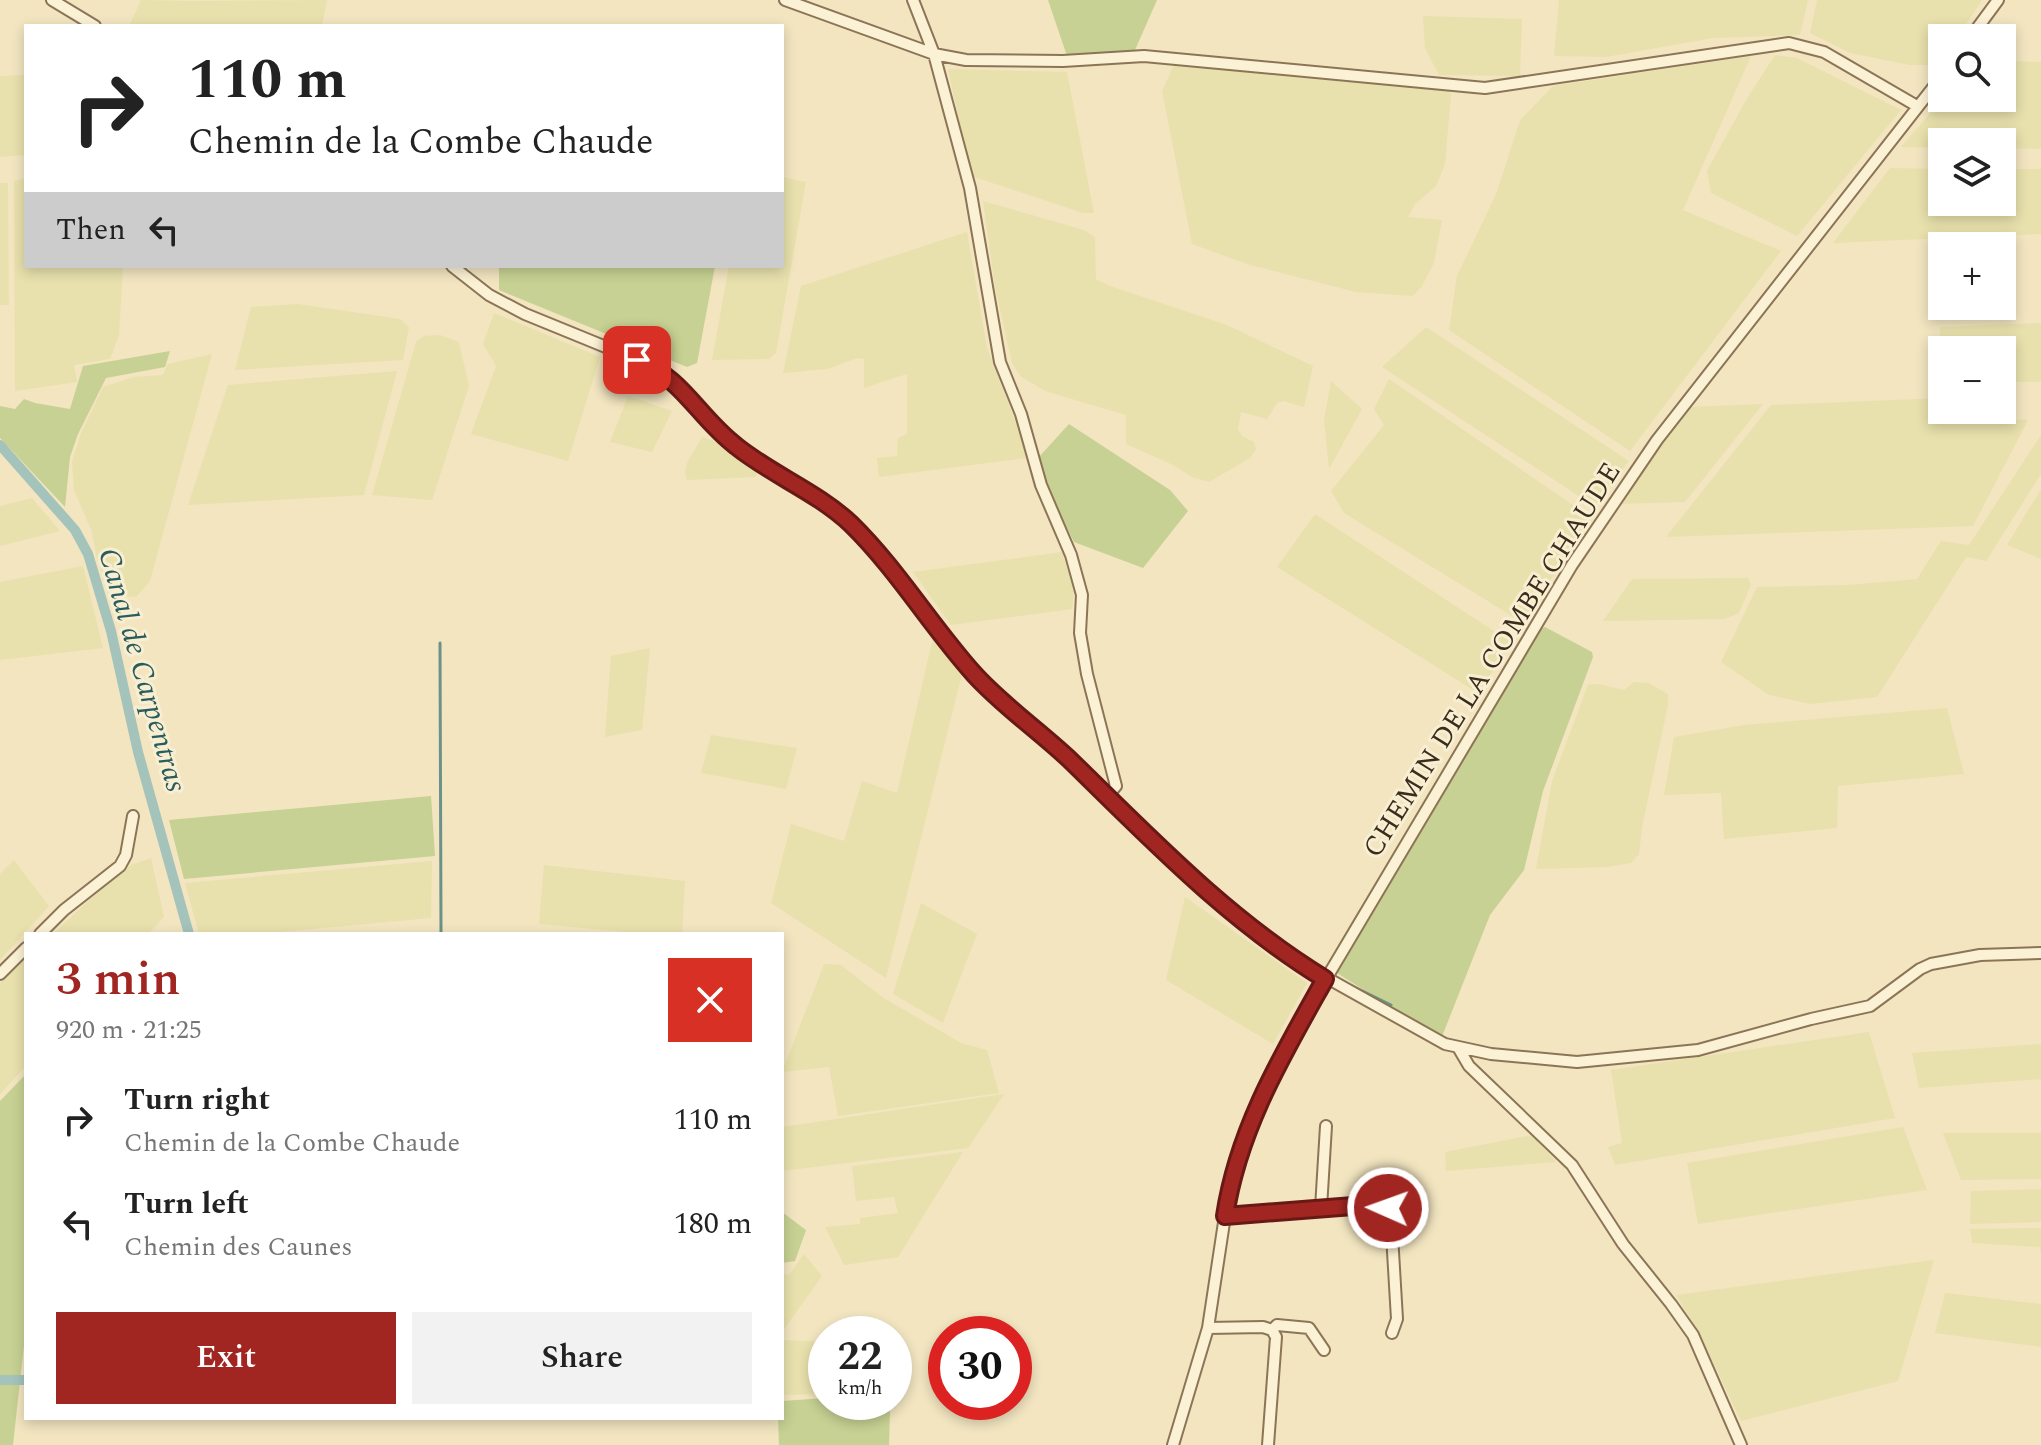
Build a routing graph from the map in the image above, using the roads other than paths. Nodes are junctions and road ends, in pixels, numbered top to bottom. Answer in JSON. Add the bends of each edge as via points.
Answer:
{"nodes":[{"id":1,"x":52,"y":0,"type":"edge"},
{"id":2,"x":785,"y":0,"type":"edge"},
{"id":3,"x":913,"y":0,"type":"edge"},
{"id":4,"x":1998,"y":0,"type":"edge"},
{"id":5,"x":92,"y":24,"type":"edge"},
{"id":6,"x":1980,"y":24,"type":"edge"},
{"id":7,"x":934,"y":54,"type":"junction"},
{"id":8,"x":1928,"y":93,"type":"edge"},
{"id":9,"x":1917,"y":106,"type":"junction"},
{"id":10,"x":455,"y":268,"type":"edge"},
{"id":11,"x":1107,"y":796,"type":"junction"},
{"id":12,"x":133,"y":816,"type":"dead end"},
{"id":13,"x":42,"y":932,"type":"edge"},
{"id":14,"x":24,"y":950,"type":"edge"},
{"id":15,"x":2041,"y":953,"type":"edge"},
{"id":16,"x":0,"y":974,"type":"edge"},
{"id":17,"x":1328,"y":976,"type":"junction"},
{"id":18,"x":1459,"y":1049,"type":"junction"},
{"id":19,"x":1326,"y":1126,"type":"dead end"},
{"id":20,"x":1321,"y":1208,"type":"junction"},
{"id":21,"x":1225,"y":1216,"type":"junction"},
{"id":22,"x":1208,"y":1328,"type":"junction"},
{"id":23,"x":1272,"y":1330,"type":"junction"},
{"id":24,"x":1392,"y":1333,"type":"dead end"},
{"id":25,"x":1324,"y":1350,"type":"dead end"},
{"id":26,"x":1173,"y":1445,"type":"edge"},
{"id":27,"x":1268,"y":1445,"type":"edge"},
{"id":28,"x":1741,"y":1445,"type":"edge"}],
"edges":[{"from":1,"to":5,"type":"street"},
{"from":2,"to":7,"type":"street"},
{"from":3,"to":7,"type":"street"},
{"from":4,"to":6,"type":"street"},
{"from":7,"to":9,"type":"street","via":[[966,60],[1063,61],[1144,56],[1485,88],[1789,43],[1824,52]]},
{"from":7,"to":11,"type":"street","via":[[970,188],[1000,362],[1082,595],[1080,633],[1087,674],[1116,786]]},
{"from":8,"to":9,"type":"street","name":"CHEMIN DE LA COMBE CHAUDE"},
{"from":9,"to":17,"type":"street","name":"CHEMIN DE LA COMBE CHAUDE","via":[[1612,503]]},
{"from":10,"to":11,"type":"street","via":[[489,295],[553,327],[660,370],[723,437],[848,521],[974,675]]},
{"from":11,"to":17,"type":"street","via":[[1247,926],[1286,955]]},
{"from":12,"to":13,"type":"street","via":[[120,866]]},
{"from":14,"to":16,"type":"street"},
{"from":15,"to":18,"type":"street","via":[[1980,955],[1931,964],[1870,1006],[1698,1050],[1577,1062]]},
{"from":17,"to":18,"type":"street","via":[[1427,1036]]},
{"from":17,"to":21,"type":"street","name":"CHEMIN DE LA COMBE CHAUDE","via":[[1252,1119]]},
{"from":18,"to":28,"type":"street","via":[[1469,1066],[1572,1165],[1623,1244],[1671,1304],[1693,1335]]},
{"from":19,"to":20,"type":"street"},
{"from":20,"to":21,"type":"street"},
{"from":20,"to":24,"type":"street","via":[[1388,1208],[1397,1319]]},
{"from":21,"to":22,"type":"street","name":"CHEMIN DE LA COMBE CHAUDE"},
{"from":22,"to":23,"type":"street"},
{"from":22,"to":26,"type":"street","name":"CHEMIN DE LA COMBE CHAUDE"},
{"from":23,"to":25,"type":"street","via":[[1277,1325],[1309,1328]]},
{"from":23,"to":27,"type":"street","via":[[1276,1337]]}]}
